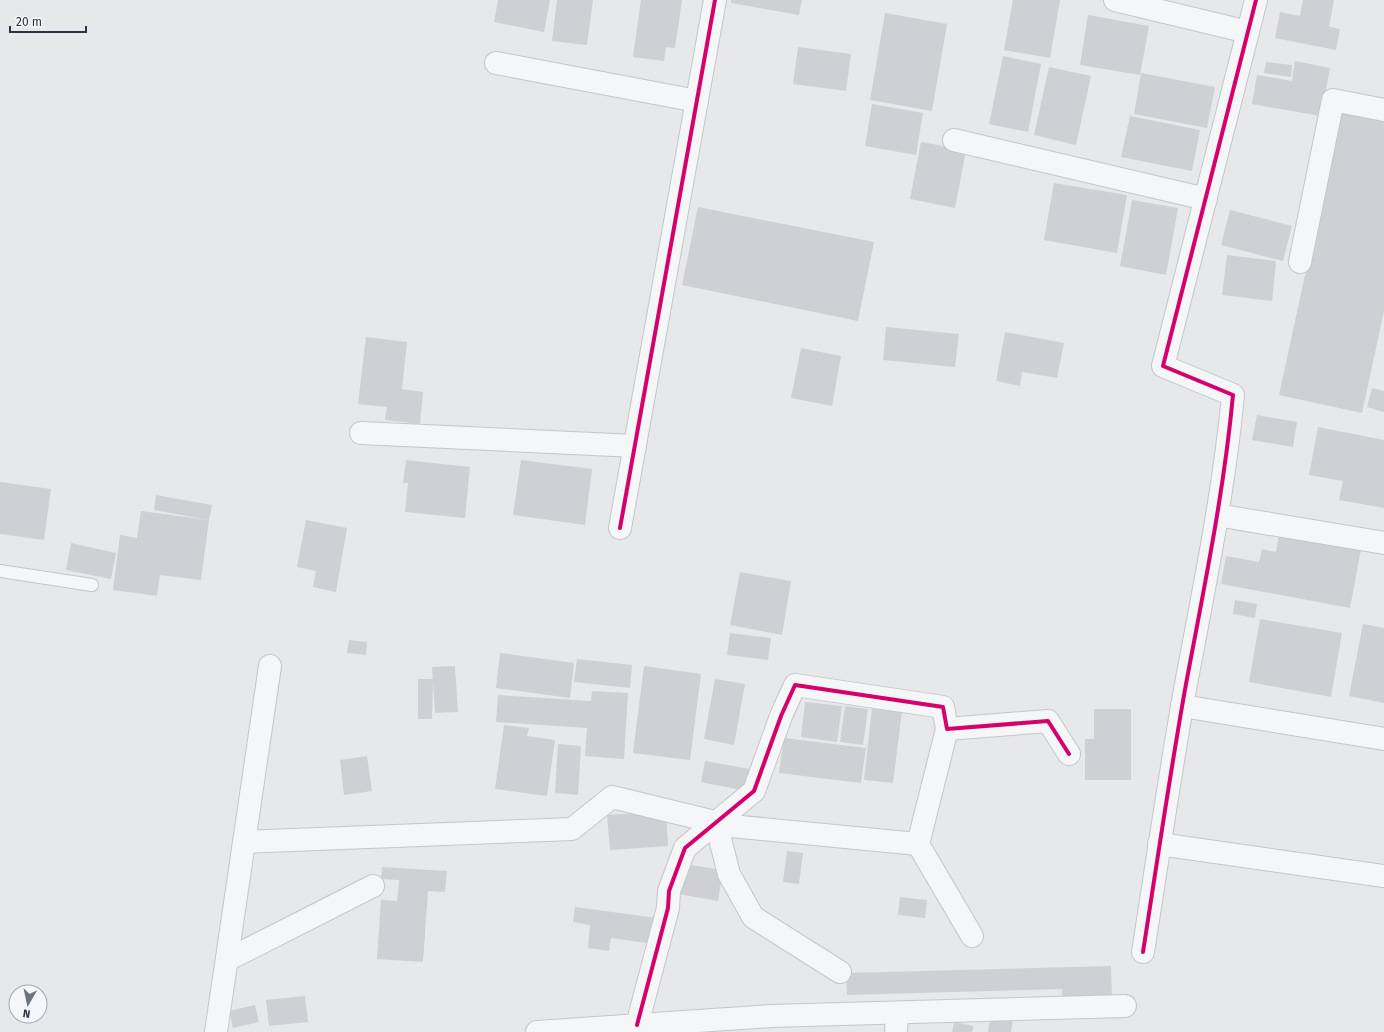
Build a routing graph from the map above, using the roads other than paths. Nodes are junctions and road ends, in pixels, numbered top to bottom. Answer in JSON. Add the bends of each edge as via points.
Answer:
{"nodes":[{"id":1,"x":715,"y":0,"type":"edge"},
{"id":2,"x":1115,"y":0,"type":"edge"},
{"id":3,"x":1256,"y":0,"type":"edge"},
{"id":4,"x":1248,"y":32,"type":"junction"},
{"id":5,"x":496,"y":63,"type":"dead end"},
{"id":6,"x":697,"y":101,"type":"junction"},
{"id":7,"x":1384,"y":110,"type":"edge"},
{"id":8,"x":954,"y":140,"type":"dead end"},
{"id":9,"x":1206,"y":199,"type":"junction"},
{"id":10,"x":1300,"y":262,"type":"dead end"},
{"id":11,"x":361,"y":433,"type":"dead end"},
{"id":12,"x":634,"y":446,"type":"junction"},
{"id":13,"x":1217,"y":516,"type":"junction"},
{"id":14,"x":620,"y":528,"type":"dead end"},
{"id":15,"x":1384,"y":543,"type":"edge"},
{"id":16,"x":0,"y":571,"type":"edge"},
{"id":17,"x":92,"y":585,"type":"dead end"},
{"id":18,"x":270,"y":666,"type":"dead end"},
{"id":19,"x":1182,"y":706,"type":"junction"},
{"id":20,"x":947,"y":729,"type":"junction"},
{"id":21,"x":1384,"y":739,"type":"edge"},
{"id":22,"x":1069,"y":754,"type":"dead end"},
{"id":23,"x":716,"y":823,"type":"junction"},
{"id":24,"x":244,"y":842,"type":"junction"},
{"id":25,"x":918,"y":844,"type":"junction"},
{"id":26,"x":1159,"y":844,"type":"junction"},
{"id":27,"x":1384,"y":876,"type":"edge"},
{"id":28,"x":373,"y":886,"type":"dead end"},
{"id":29,"x":972,"y":936,"type":"dead end"},
{"id":30,"x":1143,"y":952,"type":"dead end"},
{"id":31,"x":227,"y":960,"type":"junction"},
{"id":32,"x":840,"y":972,"type":"dead end"},
{"id":33,"x":1126,"y":1006,"type":"dead end"},
{"id":34,"x":896,"y":1022,"type":"edge"},
{"id":35,"x":770,"y":1024,"type":"edge"},
{"id":36,"x":637,"y":1025,"type":"junction"},
{"id":37,"x":216,"y":1032,"type":"edge"},
{"id":38,"x":537,"y":1032,"type":"edge"}],
"edges":[{"from":1,"to":6,"type":"street"},
{"from":2,"to":4,"type":"street"},
{"from":3,"to":4,"type":"street"},
{"from":4,"to":9,"type":"street"},
{"from":5,"to":6,"type":"street"},
{"from":6,"to":12,"type":"street"},
{"from":7,"to":10,"type":"street","via":[[1333,100]]},
{"from":8,"to":9,"type":"street"},
{"from":9,"to":13,"type":"street","via":[[1163,366],[1233,395]]},
{"from":11,"to":12,"type":"street"},
{"from":12,"to":14,"type":"street"},
{"from":13,"to":15,"type":"street"},
{"from":13,"to":19,"type":"street"},
{"from":16,"to":17,"type":"lane"},
{"from":18,"to":24,"type":"street"},
{"from":19,"to":21,"type":"street"},
{"from":19,"to":26,"type":"street"},
{"from":20,"to":22,"type":"street","via":[[1048,721]]},
{"from":20,"to":23,"type":"street","via":[[943,707],[795,685],[754,791]]},
{"from":20,"to":25,"type":"street"},
{"from":23,"to":24,"type":"street","via":[[612,797],[572,829]]},
{"from":23,"to":25,"type":"street"},
{"from":23,"to":32,"type":"street","via":[[729,874],[753,916]]},
{"from":23,"to":36,"type":"street","via":[[685,848],[669,891],[668,908]]},
{"from":24,"to":31,"type":"street"},
{"from":25,"to":29,"type":"street"},
{"from":26,"to":27,"type":"street"},
{"from":26,"to":30,"type":"street"},
{"from":28,"to":31,"type":"street"},
{"from":31,"to":37,"type":"street"},
{"from":33,"to":34,"type":"street"},
{"from":34,"to":35,"type":"street"},
{"from":35,"to":36,"type":"street"},
{"from":36,"to":38,"type":"street"}]}
